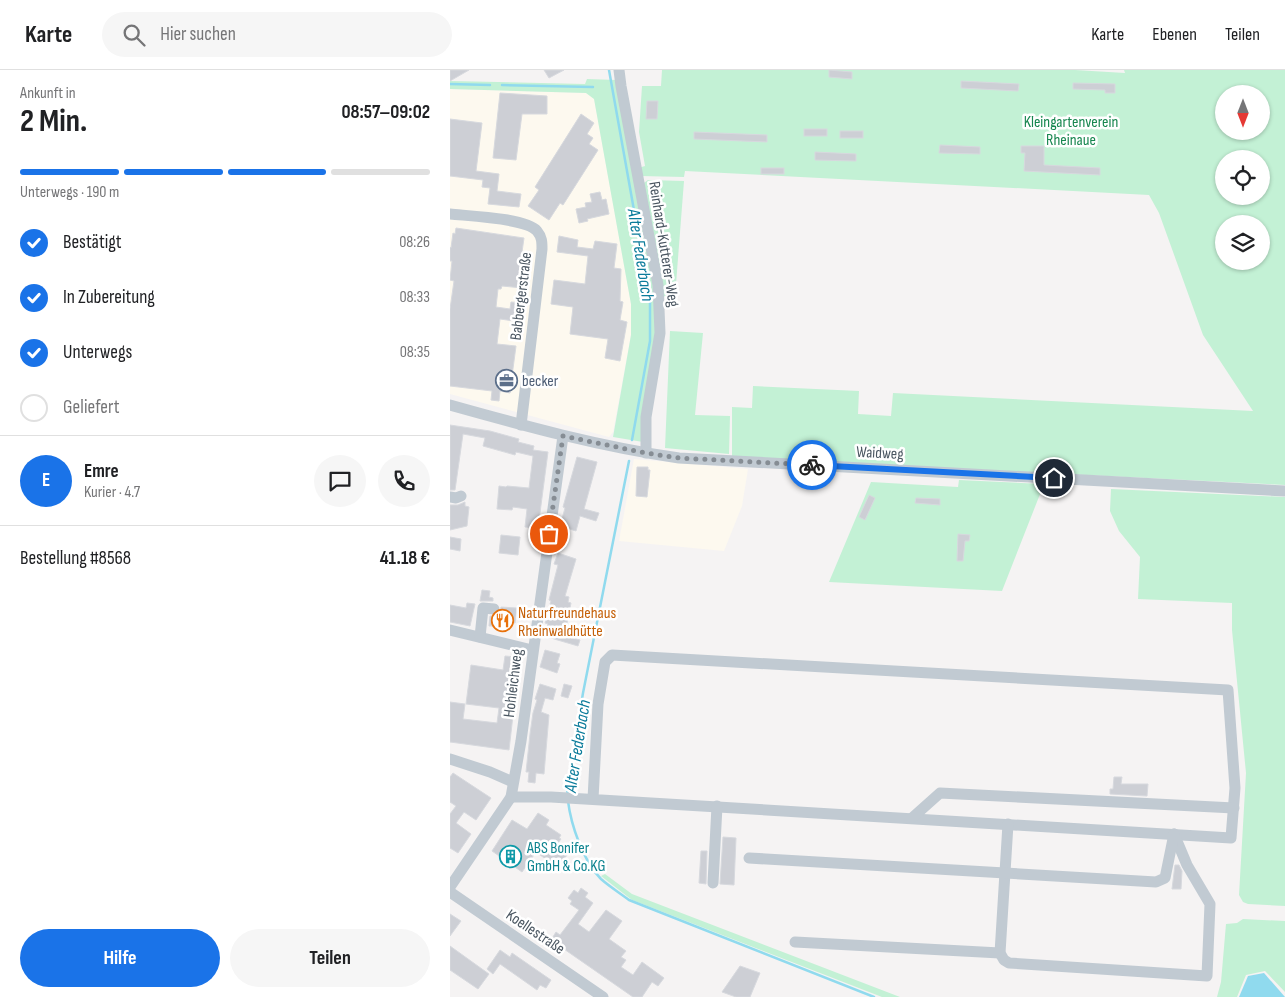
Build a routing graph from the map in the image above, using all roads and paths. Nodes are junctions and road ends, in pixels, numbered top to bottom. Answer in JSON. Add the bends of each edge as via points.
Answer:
{"nodes":[{"id":1,"x":620,"y":70,"type":"edge"},
{"id":2,"x":450,"y":214,"type":"edge"},
{"id":3,"x":450,"y":405,"type":"edge"},
{"id":4,"x":521,"y":425,"type":"junction"},
{"id":5,"x":563,"y":436,"type":"junction"},
{"id":6,"x":646,"y":453,"type":"junction"},
{"id":7,"x":1285,"y":491,"type":"edge"},
{"id":8,"x":494,"y":609,"type":"dead end"},
{"id":9,"x":450,"y":630,"type":"edge"},
{"id":10,"x":480,"y":637,"type":"junction"},
{"id":11,"x":532,"y":650,"type":"junction"},
{"id":12,"x":450,"y":760,"type":"edge"},
{"id":13,"x":513,"y":782,"type":"junction"},
{"id":14,"x":511,"y":796,"type":"junction"},
{"id":15,"x":587,"y":799,"type":"junction"},
{"id":16,"x":717,"y":806,"type":"junction"},
{"id":17,"x":1234,"y":808,"type":"junction"},
{"id":18,"x":912,"y":818,"type":"junction"},
{"id":19,"x":1008,"y":824,"type":"junction"},
{"id":20,"x":1174,"y":834,"type":"junction"},
{"id":21,"x":749,"y":858,"type":"dead end"},
{"id":22,"x":1004,"y":873,"type":"junction"},
{"id":23,"x":713,"y":883,"type":"dead end"},
{"id":24,"x":450,"y":887,"type":"edge"},
{"id":25,"x":450,"y":892,"type":"edge"},
{"id":26,"x":795,"y":942,"type":"dead end"},
{"id":27,"x":1000,"y":953,"type":"junction"},
{"id":28,"x":603,"y":997,"type":"edge"}],
"edges":[{"from":1,"to":6,"type":"street","name":"Reinhard-Kutterer-Weg","via":[[658,284],[660,333],[646,416]]},
{"from":2,"to":4,"type":"street","name":"Babbergerstraße","via":[[519,222],[536,230],[541,238]]},
{"from":3,"to":4,"type":"street","name":"Waidweg"},
{"from":4,"to":5,"type":"street","name":"Waidweg"},
{"from":5,"to":6,"type":"street","name":"Waidweg"},
{"from":5,"to":11,"type":"street","name":"Hohleichweg"},
{"from":6,"to":7,"type":"street","name":"Waidweg","via":[[679,458]]},
{"from":8,"to":10,"type":"street","via":[[483,608]]},
{"from":9,"to":10,"type":"street"},
{"from":10,"to":11,"type":"street"},
{"from":11,"to":13,"type":"street","name":"Hohleichweg"},
{"from":12,"to":13,"type":"street"},
{"from":13,"to":14,"type":"street","name":"Hohleichweg"},
{"from":14,"to":15,"type":"street"},
{"from":14,"to":24,"type":"street","name":"Hohleichweg"},
{"from":15,"to":16,"type":"street"},
{"from":15,"to":17,"type":"street","via":[[605,662],[612,655],[1228,690]]},
{"from":16,"to":18,"type":"street"},
{"from":16,"to":23,"type":"street"},
{"from":17,"to":18,"type":"street","via":[[940,793]]},
{"from":17,"to":20,"type":"street","via":[[1232,838]]},
{"from":18,"to":19,"type":"street"},
{"from":19,"to":20,"type":"street"},
{"from":19,"to":22,"type":"street"},
{"from":20,"to":22,"type":"street","via":[[1165,878],[1156,882]]},
{"from":20,"to":27,"type":"street","via":[[1210,904],[1207,976],[1009,963]]},
{"from":21,"to":22,"type":"street"},
{"from":22,"to":27,"type":"street"},
{"from":25,"to":28,"type":"street","name":"Koellestraße"},
{"from":26,"to":27,"type":"street"}]}
